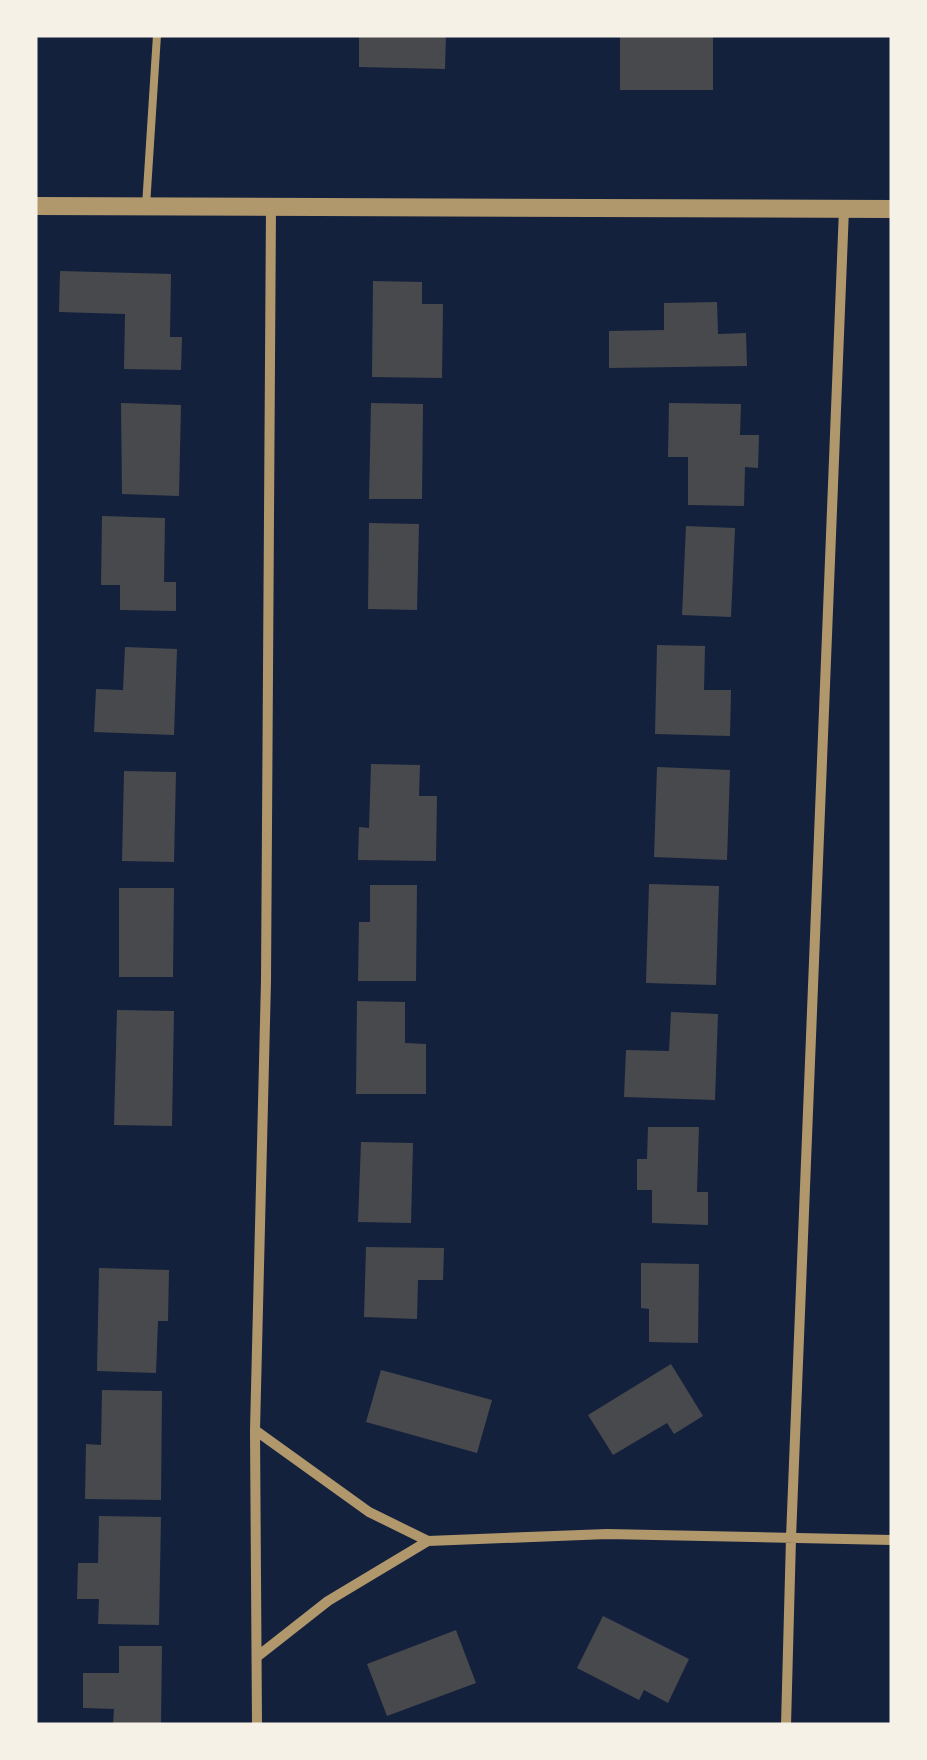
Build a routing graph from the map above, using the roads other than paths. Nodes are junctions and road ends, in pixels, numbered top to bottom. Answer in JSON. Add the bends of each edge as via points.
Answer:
{"nodes":[{"id":1,"x":156,"y":35,"type":"edge"},
{"id":2,"x":35,"y":206,"type":"edge"},
{"id":3,"x":146,"y":206,"type":"junction"},
{"id":4,"x":272,"y":206,"type":"junction"},
{"id":5,"x":844,"y":209,"type":"junction"},
{"id":6,"x":892,"y":209,"type":"edge"},
{"id":7,"x":255,"y":1430,"type":"junction"},
{"id":8,"x":791,"y":1538,"type":"junction"},
{"id":9,"x":892,"y":1540,"type":"edge"},
{"id":10,"x":428,"y":1542,"type":"junction"},
{"id":11,"x":258,"y":1656,"type":"junction"},
{"id":12,"x":257,"y":1725,"type":"edge"},
{"id":13,"x":786,"y":1725,"type":"edge"}],
"edges":[{"from":1,"to":3,"type":"lane"},
{"from":2,"to":3,"type":"street"},
{"from":3,"to":4,"type":"street"},
{"from":4,"to":5,"type":"street"},
{"from":4,"to":7,"type":"street"},
{"from":5,"to":6,"type":"street"},
{"from":5,"to":8,"type":"street"},
{"from":7,"to":10,"type":"street","via":[[369,1512]]},
{"from":7,"to":11,"type":"street"},
{"from":8,"to":9,"type":"street"},
{"from":8,"to":10,"type":"street","via":[[606,1534]]},
{"from":8,"to":13,"type":"street"},
{"from":10,"to":11,"type":"street","via":[[328,1601]]},
{"from":11,"to":12,"type":"street"}]}
